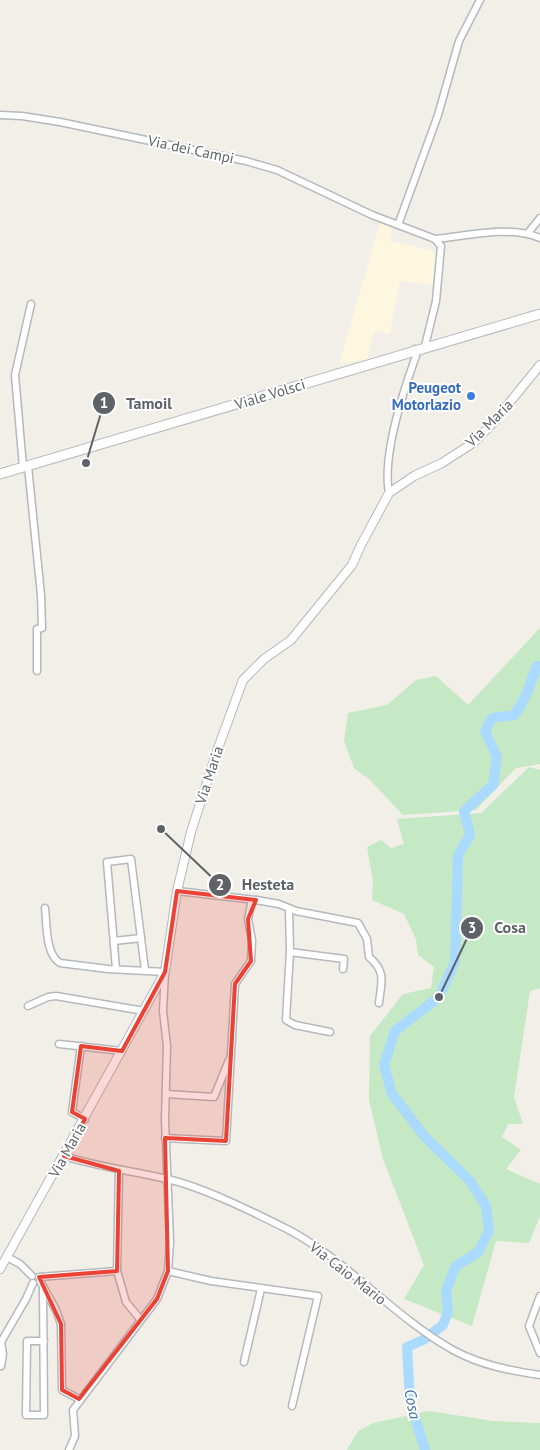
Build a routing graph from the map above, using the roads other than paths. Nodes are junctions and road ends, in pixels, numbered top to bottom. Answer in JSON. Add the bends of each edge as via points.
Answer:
{"nodes":[{"id":1,"x":480,"y":0,"type":"edge"},
{"id":2,"x":0,"y":115,"type":"edge"},
{"id":3,"x":540,"y":218,"type":"edge"},
{"id":4,"x":398,"y":225,"type":"junction"},
{"id":5,"x":528,"y":233,"type":"junction"},
{"id":6,"x":540,"y":238,"type":"edge"},
{"id":7,"x":435,"y":239,"type":"junction"},
{"id":8,"x":31,"y":304,"type":"dead end"},
{"id":9,"x":540,"y":314,"type":"edge"},
{"id":10,"x":528,"y":318,"type":"junction"},
{"id":11,"x":540,"y":318,"type":"edge"},
{"id":12,"x":425,"y":346,"type":"junction"},
{"id":13,"x":415,"y":349,"type":"junction"},
{"id":14,"x":540,"y":366,"type":"edge"},
{"id":15,"x":25,"y":467,"type":"junction"},
{"id":16,"x":0,"y":474,"type":"edge"},
{"id":17,"x":389,"y":493,"type":"junction"},
{"id":18,"x":37,"y":671,"type":"dead end"},
{"id":19,"x":177,"y":890,"type":"junction"},
{"id":20,"x":256,"y":900,"type":"junction"},
{"id":21,"x":45,"y":908,"type":"dead end"},
{"id":22,"x":289,"y":910,"type":"junction"},
{"id":23,"x":141,"y":938,"type":"junction"},
{"id":24,"x":114,"y":941,"type":"junction"},
{"id":25,"x":290,"y":952,"type":"junction"},
{"id":26,"x":343,"y":969,"type":"dead end"},
{"id":27,"x":116,"y":970,"type":"junction"},
{"id":28,"x":145,"y":970,"type":"junction"},
{"id":29,"x":165,"y":972,"type":"junction"},
{"id":30,"x":378,"y":1004,"type":"dead end"},
{"id":31,"x":28,"y":1006,"type":"dead end"},
{"id":32,"x":144,"y":1011,"type":"junction"},
{"id":33,"x":330,"y":1032,"type":"dead end"},
{"id":34,"x":60,"y":1044,"type":"dead end"},
{"id":35,"x":81,"y":1046,"type":"junction"},
{"id":36,"x":122,"y":1051,"type":"junction"},
{"id":37,"x":231,"y":1054,"type":"junction"},
{"id":38,"x":166,"y":1094,"type":"junction"},
{"id":39,"x":85,"y":1119,"type":"junction"},
{"id":40,"x":165,"y":1138,"type":"junction"},
{"id":41,"x":64,"y":1156,"type":"junction"},
{"id":42,"x":118,"y":1171,"type":"junction"},
{"id":43,"x":167,"y":1179,"type":"junction"},
{"id":44,"x":7,"y":1257,"type":"junction"},
{"id":45,"x":0,"y":1269,"type":"edge"},
{"id":46,"x":117,"y":1271,"type":"junction"},
{"id":47,"x":168,"y":1271,"type":"junction"},
{"id":48,"x":36,"y":1279,"type":"junction"},
{"id":49,"x":43,"y":1289,"type":"junction"},
{"id":50,"x":261,"y":1289,"type":"junction"},
{"id":51,"x":540,"y":1300,"type":"edge"},
{"id":52,"x":140,"y":1319,"type":"junction"},
{"id":53,"x":44,"y":1342,"type":"junction"},
{"id":54,"x":540,"y":1353,"type":"edge"},
{"id":55,"x":244,"y":1362,"type":"dead end"},
{"id":56,"x":0,"y":1366,"type":"edge"},
{"id":57,"x":540,"y":1375,"type":"edge"},
{"id":58,"x":80,"y":1399,"type":"junction"},
{"id":59,"x":292,"y":1406,"type":"dead end"},
{"id":60,"x":69,"y":1450,"type":"edge"}],
"edges":[{"from":1,"to":4,"type":"street","via":[[459,41],[438,115]]},
{"from":2,"to":4,"type":"street","name":"Via dei Campi","via":[[60,122],[246,161],[300,180]]},
{"from":3,"to":5,"type":"street"},
{"from":4,"to":7,"type":"street","name":"Via dei Campi"},
{"from":5,"to":6,"type":"street"},
{"from":5,"to":7,"type":"street"},
{"from":7,"to":12,"type":"street","via":[[441,246],[436,301]]},
{"from":8,"to":15,"type":"street","via":[[15,375]]},
{"from":9,"to":10,"type":"main road","name":"Viale Volsci"},
{"from":10,"to":11,"type":"street"},
{"from":10,"to":12,"type":"main road","name":"Viale Volsci"},
{"from":12,"to":13,"type":"main road","name":"Viale Volsci"},
{"from":13,"to":15,"type":"main road","name":"Viale Volsci"},
{"from":13,"to":17,"type":"street","via":[[416,356],[395,425],[388,471]]},
{"from":14,"to":17,"type":"street","name":"Via Maria","via":[[493,423],[472,443]]},
{"from":15,"to":16,"type":"main road","name":"Viale Volsci"},
{"from":15,"to":18,"type":"street","via":[[41,594],[42,628],[37,629]]},
{"from":17,"to":19,"type":"street","name":"Via Maria","via":[[352,565],[292,640],[264,659],[243,680],[199,807]]},
{"from":19,"to":20,"type":"street"},
{"from":19,"to":29,"type":"street","name":"Via Maria"},
{"from":20,"to":22,"type":"street","via":[[279,904]]},
{"from":20,"to":37,"type":"street","via":[[251,904],[248,919],[252,940],[250,961],[234,984]]},
{"from":21,"to":27,"type":"street","via":[[50,949],[55,960],[66,965]]},
{"from":22,"to":25,"type":"street"},
{"from":22,"to":30,"type":"street","via":[[358,923],[368,939],[369,957],[381,972]]},
{"from":23,"to":24,"type":"street"},
{"from":23,"to":24,"type":"street","via":[[131,859],[107,862]]},
{"from":23,"to":28,"type":"street"},
{"from":24,"to":27,"type":"street"},
{"from":25,"to":26,"type":"street","via":[[344,959]]},
{"from":25,"to":33,"type":"street","via":[[286,1020]]},
{"from":27,"to":28,"type":"street"},
{"from":28,"to":29,"type":"street"},
{"from":29,"to":32,"type":"street","name":"Via Maria"},
{"from":29,"to":38,"type":"street"},
{"from":31,"to":32,"type":"street","via":[[56,996]]},
{"from":32,"to":36,"type":"street","name":"Via Maria"},
{"from":34,"to":35,"type":"street"},
{"from":35,"to":36,"type":"street"},
{"from":35,"to":39,"type":"street","via":[[72,1112]]},
{"from":36,"to":39,"type":"street","name":"Via Maria"},
{"from":37,"to":38,"type":"street","via":[[214,1096]]},
{"from":37,"to":40,"type":"street","via":[[226,1142]]},
{"from":38,"to":40,"type":"street"},
{"from":39,"to":41,"type":"street","name":"Via Maria"},
{"from":40,"to":43,"type":"street"},
{"from":41,"to":42,"type":"street","name":"Via Caio Mario"},
{"from":41,"to":44,"type":"street","name":"Via Maria"},
{"from":42,"to":43,"type":"street","name":"Via Caio Mario"},
{"from":42,"to":46,"type":"street"},
{"from":43,"to":47,"type":"street"},
{"from":43,"to":57,"type":"street","name":"Via Caio Mario","via":[[192,1186],[289,1230],[317,1247],[412,1323],[455,1351],[502,1368]]},
{"from":44,"to":45,"type":"street","name":"Via Maria"},
{"from":44,"to":48,"type":"street"},
{"from":46,"to":48,"type":"street"},
{"from":46,"to":52,"type":"street","via":[[126,1302]]},
{"from":47,"to":50,"type":"street"},
{"from":47,"to":52,"type":"street","via":[[157,1299]]},
{"from":48,"to":49,"type":"street"},
{"from":48,"to":56,"type":"street","via":[[1,1342]]},
{"from":49,"to":53,"type":"street"},
{"from":49,"to":58,"type":"street","via":[[61,1324],[62,1390]]},
{"from":50,"to":55,"type":"street"},
{"from":50,"to":59,"type":"street","via":[[318,1296]]},
{"from":51,"to":54,"type":"street","via":[[530,1326]]},
{"from":52,"to":58,"type":"street"},
{"from":53,"to":53,"type":"street","via":[[44,1415],[26,1415],[27,1341]]},
{"from":58,"to":60,"type":"street","via":[[73,1410],[75,1436]]}]}
